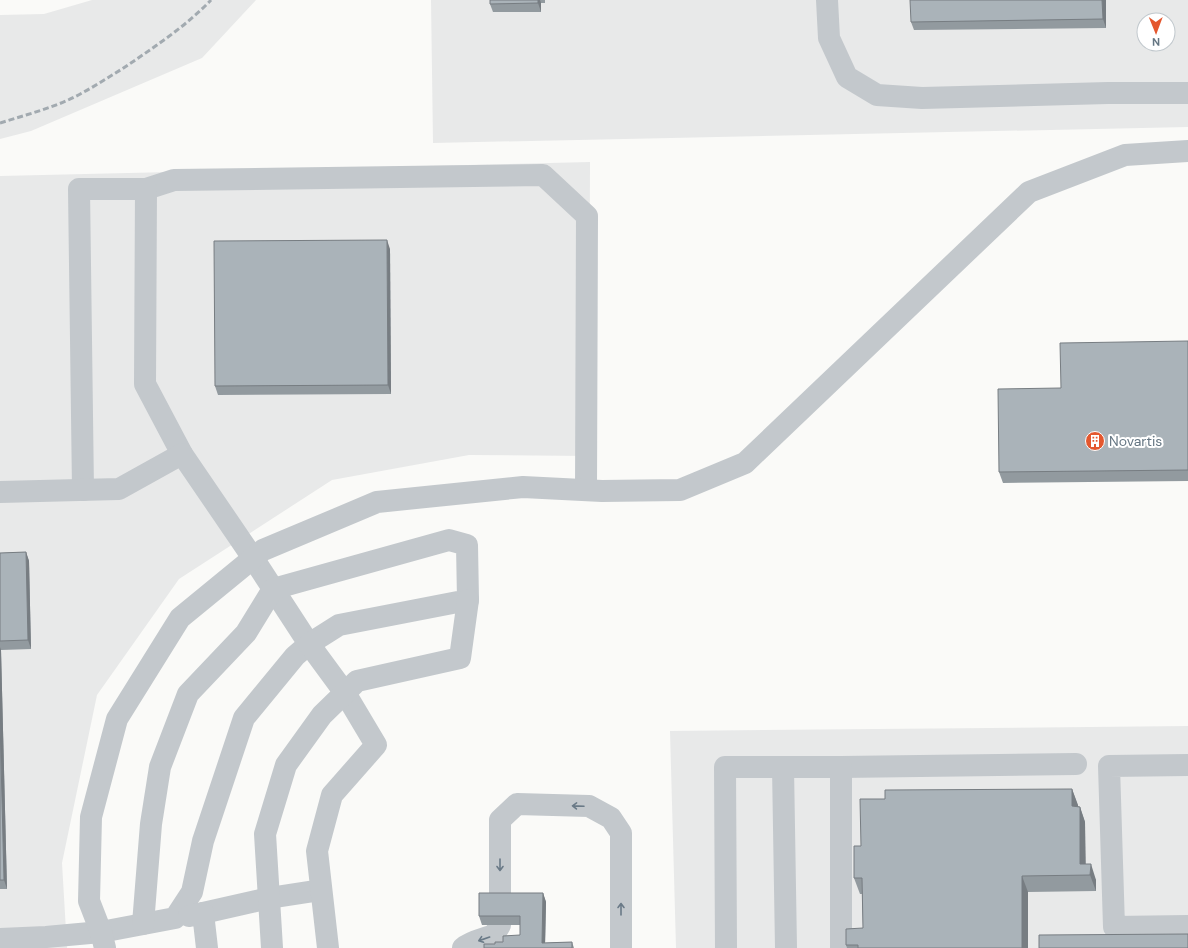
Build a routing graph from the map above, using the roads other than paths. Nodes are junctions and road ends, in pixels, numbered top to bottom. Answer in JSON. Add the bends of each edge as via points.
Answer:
{"nodes":[{"id":1,"x":827,"y":0,"type":"edge"},
{"id":2,"x":1188,"y":93,"type":"edge"},
{"id":3,"x":1188,"y":151,"type":"edge"},
{"id":4,"x":146,"y":189,"type":"junction"},
{"id":5,"x":182,"y":454,"type":"junction"},
{"id":6,"x":83,"y":490,"type":"junction"},
{"id":7,"x":586,"y":490,"type":"junction"},
{"id":8,"x":0,"y":492,"type":"edge"},
{"id":9,"x":253,"y":558,"type":"junction"},
{"id":10,"x":273,"y":588,"type":"junction"},
{"id":11,"x":468,"y":600,"type":"junction"},
{"id":12,"x":309,"y":644,"type":"junction"},
{"id":13,"x":345,"y":692,"type":"junction"},
{"id":14,"x":1076,"y":764,"type":"dead end"},
{"id":15,"x":1188,"y":765,"type":"edge"},
{"id":16,"x":784,"y":767,"type":"junction"},
{"id":17,"x":840,"y":767,"type":"junction"},
{"id":18,"x":321,"y":890,"type":"junction"},
{"id":19,"x":269,"y":898,"type":"junction"},
{"id":20,"x":500,"y":902,"type":"edge"},
{"id":21,"x":203,"y":914,"type":"junction"},
{"id":22,"x":176,"y":918,"type":"junction"},
{"id":23,"x":143,"y":924,"type":"junction"},
{"id":24,"x":500,"y":925,"type":"edge"},
{"id":25,"x":1188,"y":926,"type":"edge"},
{"id":26,"x":0,"y":940,"type":"edge"},
{"id":27,"x":103,"y":940,"type":"edge"},
{"id":28,"x":46,"y":943,"type":"edge"},
{"id":29,"x":207,"y":948,"type":"edge"},
{"id":30,"x":272,"y":948,"type":"edge"},
{"id":31,"x":328,"y":948,"type":"edge"},
{"id":32,"x":463,"y":948,"type":"edge"},
{"id":33,"x":621,"y":948,"type":"edge"},
{"id":34,"x":726,"y":948,"type":"edge"},
{"id":35,"x":786,"y":948,"type":"edge"},
{"id":36,"x":841,"y":948,"type":"edge"}],
"edges":[{"from":1,"to":2,"type":"lane","via":[[829,38],[847,77],[877,95],[922,98]]},
{"from":3,"to":7,"type":"lane","via":[[1125,155],[1029,192],[745,463],[680,490]]},
{"from":4,"to":5,"type":"lane","via":[[145,384]]},
{"from":4,"to":6,"type":"lane","via":[[79,189]]},
{"from":4,"to":7,"type":"lane","via":[[174,180],[543,175],[587,216]]},
{"from":5,"to":6,"type":"lane","via":[[118,489]]},
{"from":5,"to":9,"type":"lane"},
{"from":6,"to":8,"type":"lane"},
{"from":7,"to":9,"type":"lane","via":[[523,488],[377,502],[263,550]]},
{"from":9,"to":10,"type":"lane"},
{"from":9,"to":27,"type":"lane","via":[[180,618],[117,718],[91,817],[89,901]]},
{"from":10,"to":11,"type":"lane","via":[[450,540],[467,545]]},
{"from":10,"to":12,"type":"lane"},
{"from":10,"to":23,"type":"lane","via":[[246,633],[188,694],[160,767],[151,824]]},
{"from":11,"to":12,"type":"lane","via":[[339,624]]},
{"from":11,"to":13,"type":"lane","via":[[460,658],[357,681]]},
{"from":12,"to":13,"type":"lane"},
{"from":12,"to":22,"type":"lane","via":[[244,718],[203,841],[192,892]]},
{"from":13,"to":18,"type":"lane","via":[[376,745],[332,795],[317,851]]},
{"from":13,"to":19,"type":"lane","via":[[322,715],[286,765],[265,834]]},
{"from":14,"to":17,"type":"lane"},
{"from":15,"to":25,"type":"lane","via":[[1109,766],[1114,927]]},
{"from":16,"to":17,"type":"lane"},
{"from":16,"to":34,"type":"lane","via":[[725,767]]},
{"from":16,"to":35,"type":"lane"},
{"from":17,"to":36,"type":"lane"},
{"from":18,"to":19,"type":"lane"},
{"from":18,"to":31,"type":"lane"},
{"from":19,"to":21,"type":"lane"},
{"from":19,"to":30,"type":"lane"},
{"from":33,"to":20,"type":"lane","one_way":true,"via":[[621,833],[611,818],[589,806],[517,804],[500,820]]},
{"from":21,"to":22,"type":"lane"},
{"from":21,"to":29,"type":"lane"},
{"from":22,"to":23,"type":"lane"},
{"from":23,"to":27,"type":"lane"},
{"from":24,"to":32,"type":"lane","one_way":true,"via":[[494,935],[469,943]]},
{"from":26,"to":28,"type":"lane"},
{"from":27,"to":28,"type":"lane"}]}
